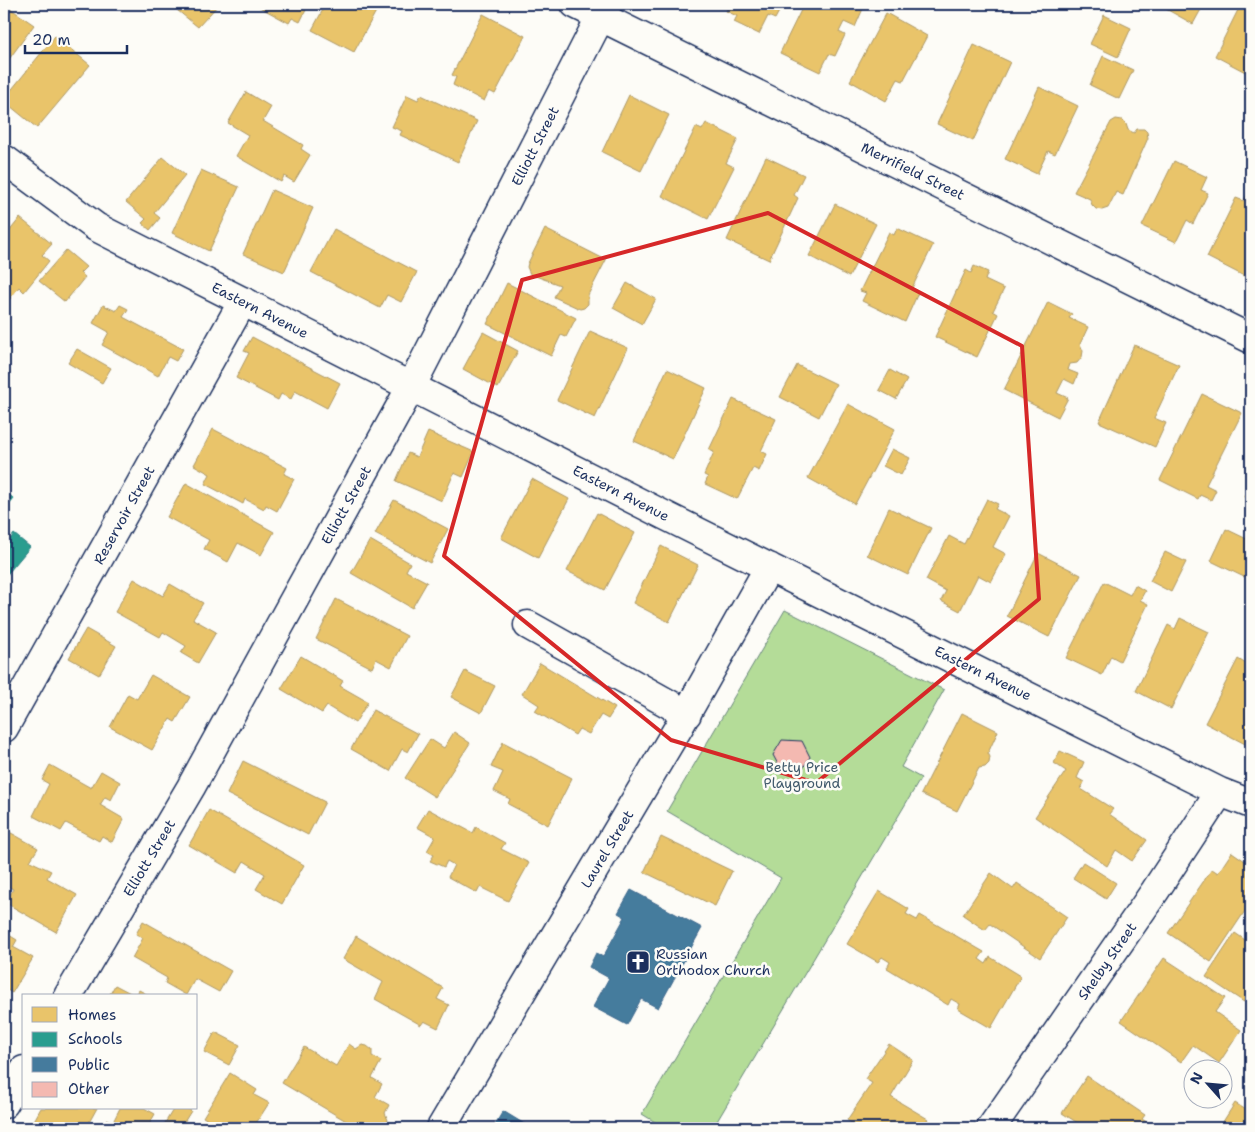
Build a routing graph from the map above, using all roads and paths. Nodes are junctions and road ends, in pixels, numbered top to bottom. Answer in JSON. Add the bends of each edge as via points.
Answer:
{"nodes":[{"id":1,"x":575,"y":4,"type":"edge"},
{"id":2,"x":604,"y":10,"type":"edge"},
{"id":3,"x":4,"y":159,"type":"edge"},
{"id":4,"x":243,"y":302,"type":"junction"},
{"id":5,"x":1251,"y":339,"type":"edge"},
{"id":6,"x":411,"y":386,"type":"junction"},
{"id":7,"x":770,"y":567,"type":"junction"},
{"id":8,"x":528,"y":625,"type":"dead end"},
{"id":9,"x":687,"y":714,"type":"junction"},
{"id":10,"x":4,"y":728,"type":"edge"},
{"id":11,"x":1220,"y":792,"type":"junction"},
{"id":12,"x":1251,"y":804,"type":"edge"},
{"id":13,"x":69,"y":994,"type":"edge"},
{"id":14,"x":22,"y":1073,"type":"edge"},
{"id":15,"x":4,"y":1104,"type":"edge"},
{"id":16,"x":440,"y":1128,"type":"edge"},
{"id":17,"x":991,"y":1128,"type":"edge"}],
"edges":[{"from":1,"to":2,"type":"street","name":"Merrifield Street"},
{"from":2,"to":5,"type":"street","name":"Merrifield Street"},
{"from":2,"to":6,"type":"street","name":"Elliott Street"},
{"from":3,"to":4,"type":"street","name":"Eastern Avenue","via":[[96,227]]},
{"from":4,"to":6,"type":"street","name":"Eastern Avenue"},
{"from":4,"to":10,"type":"street","name":"Reservoir Street"},
{"from":6,"to":7,"type":"street","name":"Eastern Avenue"},
{"from":6,"to":13,"type":"street","name":"Elliott Street","via":[[196,778]]},
{"from":7,"to":9,"type":"street","name":"Laurel Street"},
{"from":7,"to":11,"type":"street","name":"Eastern Avenue"},
{"from":8,"to":9,"type":"street"},
{"from":9,"to":16,"type":"street","name":"Laurel Street"},
{"from":11,"to":12,"type":"street","name":"Eastern Avenue"},
{"from":11,"to":17,"type":"street","name":"Shelby Street","via":[[1155,892]]},
{"from":14,"to":15,"type":"street"}]}
